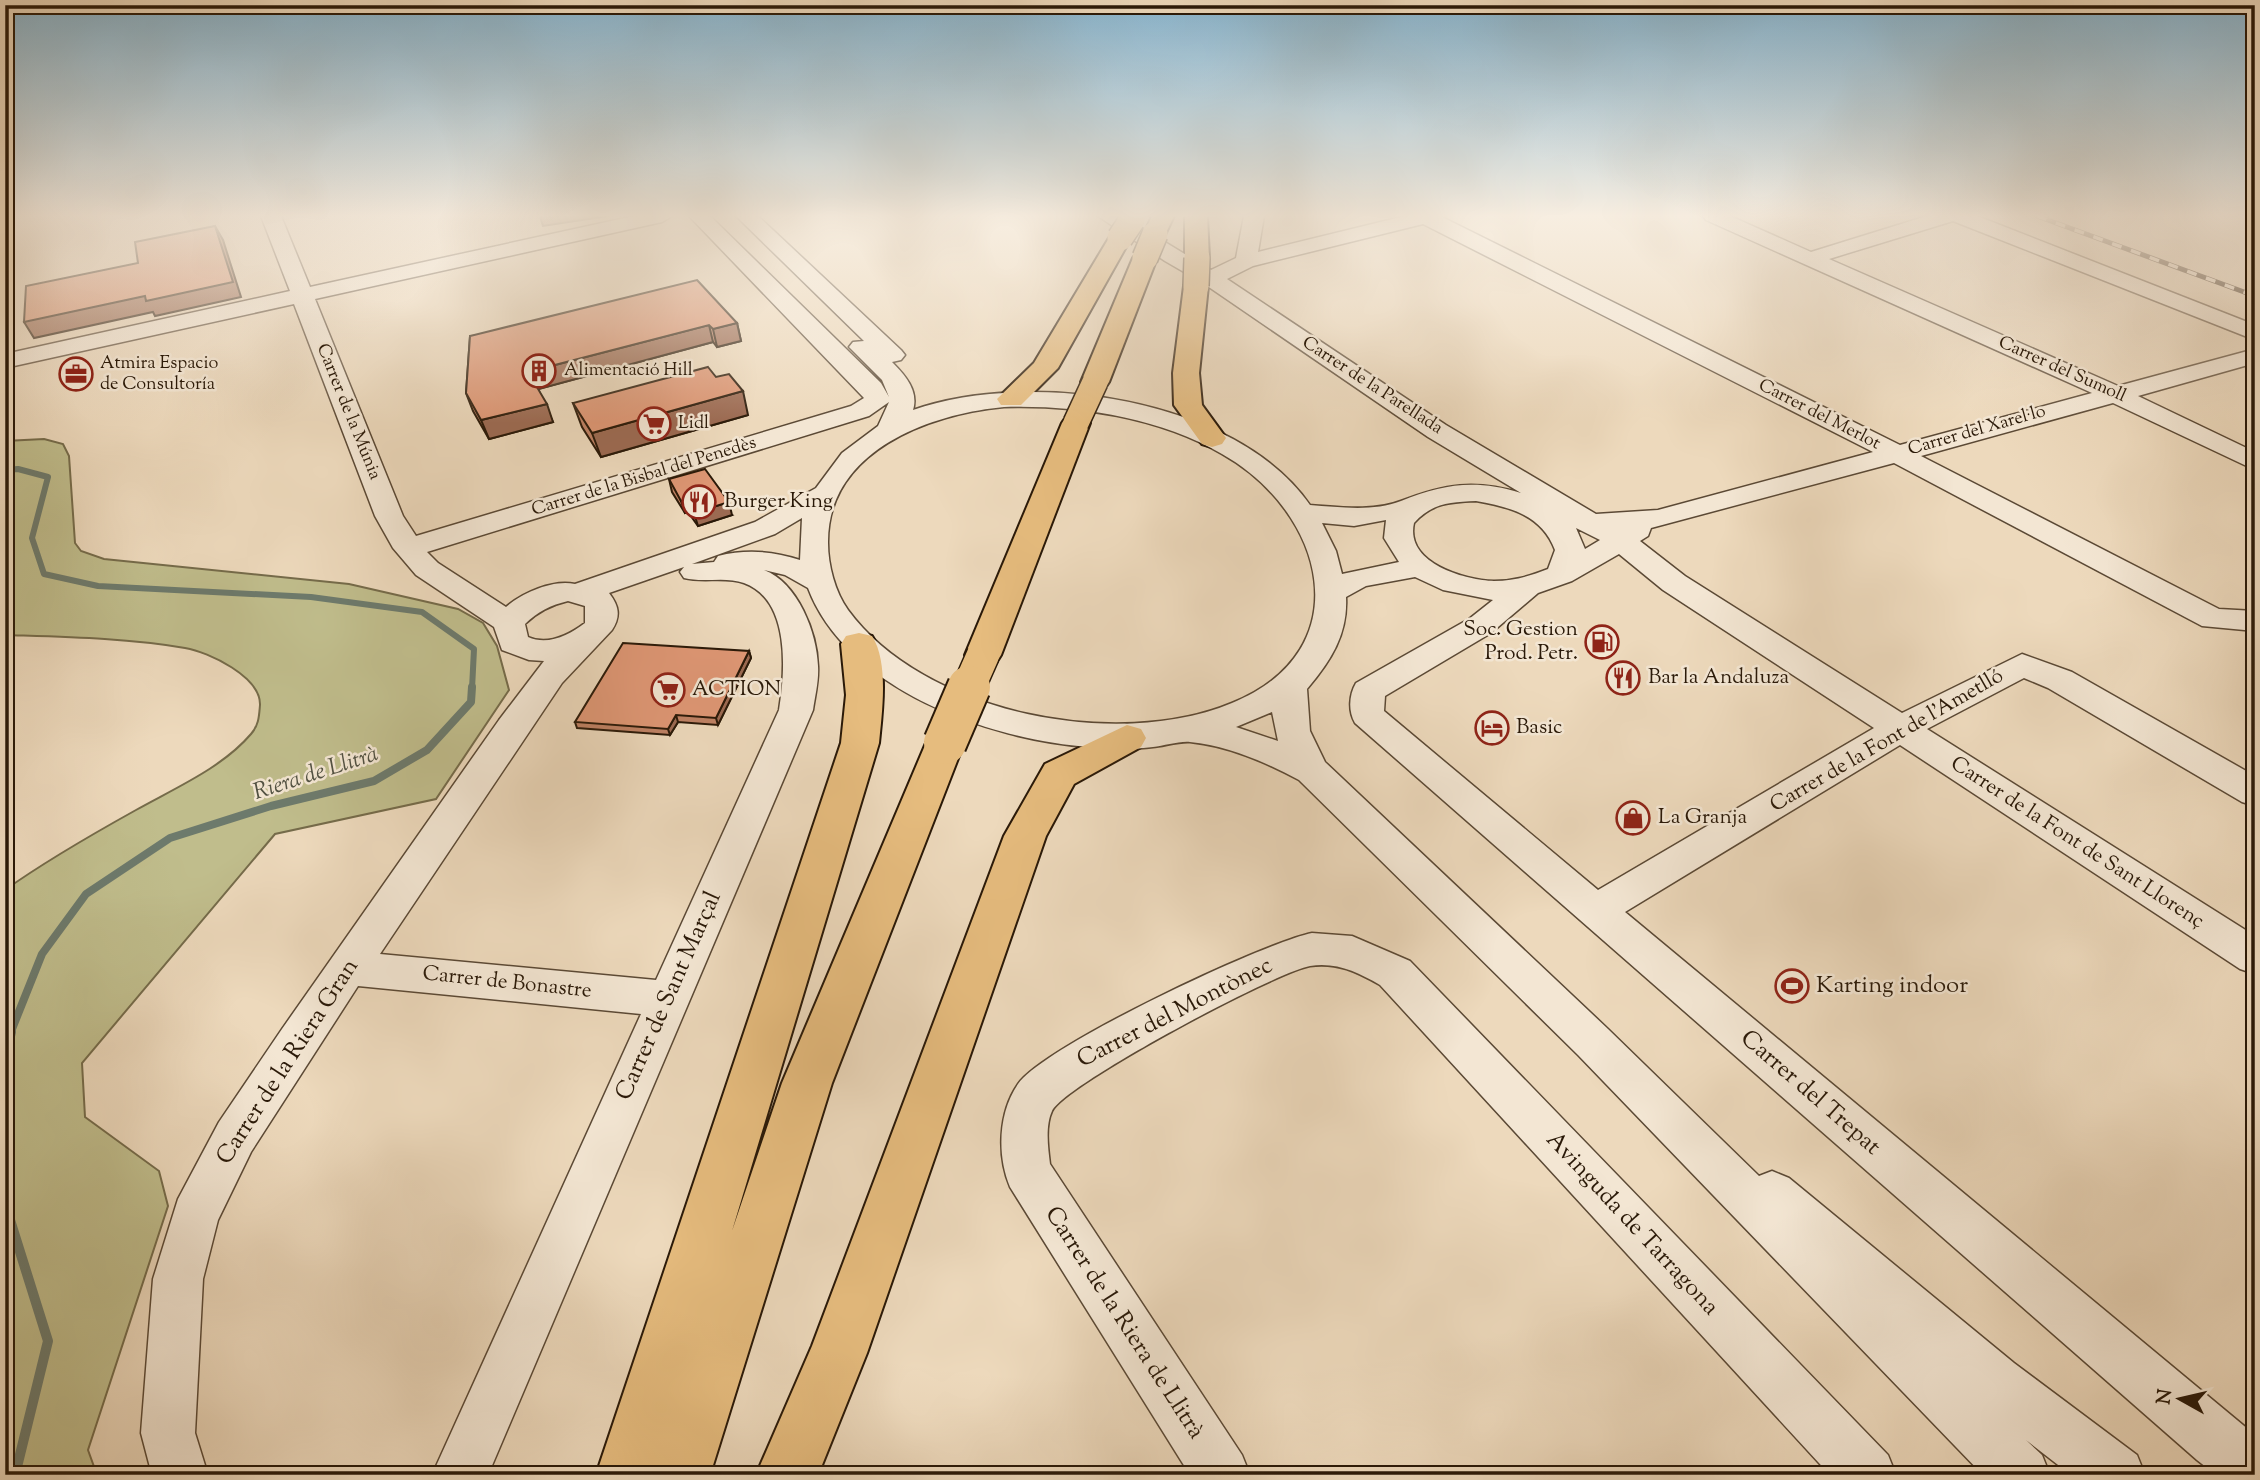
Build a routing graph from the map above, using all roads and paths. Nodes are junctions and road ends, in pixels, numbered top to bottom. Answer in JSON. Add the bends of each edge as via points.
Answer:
{"nodes":[{"id":1,"x":298,"y":285,"type":"edge"},
{"id":2,"x":347,"y":285,"type":"edge"},
{"id":3,"x":768,"y":285,"type":"edge"},
{"id":4,"x":792,"y":285,"type":"edge"},
{"id":5,"x":820,"y":285,"type":"edge"},
{"id":6,"x":1090,"y":285,"type":"edge"},
{"id":7,"x":1134,"y":285,"type":"edge"},
{"id":8,"x":1199,"y":285,"type":"edge"},
{"id":9,"x":1218,"y":285,"type":"edge"},
{"id":10,"x":1563,"y":285,"type":"edge"},
{"id":11,"x":1872,"y":285,"type":"edge"},
{"id":12,"x":2134,"y":285,"type":"edge"},
{"id":13,"x":302,"y":295,"type":"junction"},
{"id":14,"x":2255,"y":333,"type":"edge"},
{"id":15,"x":2255,"y":356,"type":"edge"},
{"id":16,"x":5,"y":361,"type":"edge"},
{"id":17,"x":897,"y":393,"type":"junction"},
{"id":18,"x":2113,"y":393,"type":"junction"},
{"id":19,"x":1011,"y":399,"type":"junction"},
{"id":20,"x":964,"y":403,"type":"junction"},
{"id":21,"x":888,"y":430,"type":"junction"},
{"id":22,"x":1437,"y":431,"type":"junction"},
{"id":23,"x":1212,"y":438,"type":"junction"},
{"id":24,"x":1897,"y":454,"type":"junction"},
{"id":25,"x":2255,"y":462,"type":"edge"},
{"id":26,"x":1536,"y":490,"type":"junction"},
{"id":27,"x":1449,"y":493,"type":"junction"},
{"id":28,"x":824,"y":494,"type":"junction"},
{"id":29,"x":1410,"y":508,"type":"junction"},
{"id":30,"x":1303,"y":513,"type":"junction"},
{"id":31,"x":1552,"y":518,"type":"junction"},
{"id":32,"x":1660,"y":519,"type":"junction"},
{"id":33,"x":1592,"y":523,"type":"junction"},
{"id":34,"x":1620,"y":540,"type":"junction"},
{"id":35,"x":408,"y":548,"type":"junction"},
{"id":36,"x":1569,"y":570,"type":"junction"},
{"id":37,"x":695,"y":572,"type":"junction"},
{"id":38,"x":1428,"y":572,"type":"junction"},
{"id":39,"x":818,"y":581,"type":"junction"},
{"id":40,"x":1674,"y":583,"type":"junction"},
{"id":41,"x":456,"y":586,"type":"junction"},
{"id":42,"x":1525,"y":590,"type":"junction"},
{"id":43,"x":1333,"y":591,"type":"junction"},
{"id":44,"x":580,"y":593,"type":"junction"},
{"id":45,"x":540,"y":599,"type":"junction"},
{"id":46,"x":2255,"y":621,"type":"edge"},
{"id":47,"x":592,"y":630,"type":"junction"},
{"id":48,"x":514,"y":635,"type":"junction"},
{"id":49,"x":859,"y":644,"type":"junction"},
{"id":50,"x":1442,"y":649,"type":"junction"},
{"id":51,"x":1290,"y":687,"type":"junction"},
{"id":52,"x":511,"y":728,"type":"junction"},
{"id":53,"x":1900,"y":729,"type":"junction"},
{"id":54,"x":1184,"y":730,"type":"junction"},
{"id":55,"x":1127,"y":738,"type":"junction"},
{"id":56,"x":1312,"y":771,"type":"junction"},
{"id":57,"x":2255,"y":793,"type":"edge"},
{"id":58,"x":1597,"y":910,"type":"junction"},
{"id":59,"x":2255,"y":957,"type":"edge"},
{"id":60,"x":348,"y":968,"type":"junction"},
{"id":61,"x":1395,"y":973,"type":"joint"},
{"id":62,"x":667,"y":999,"type":"junction"},
{"id":63,"x":1593,"y":1042,"type":"junction"},
{"id":64,"x":1027,"y":1171,"type":"joint"},
{"id":65,"x":2255,"y":1469,"type":"edge"},
{"id":66,"x":180,"y":1475,"type":"edge"},
{"id":67,"x":460,"y":1475,"type":"edge"},
{"id":68,"x":627,"y":1475,"type":"edge"},
{"id":69,"x":679,"y":1475,"type":"edge"},
{"id":70,"x":787,"y":1475,"type":"edge"},
{"id":71,"x":1222,"y":1475,"type":"edge"},
{"id":72,"x":1868,"y":1475,"type":"edge"},
{"id":73,"x":2022,"y":1475,"type":"edge"},
{"id":74,"x":2117,"y":1475,"type":"edge"}],
"edges":[{"from":1,"to":13,"type":"street","name":"Carrer de la Múnia"},
{"from":2,"to":13,"type":"street"},
{"from":3,"to":17,"type":"street","via":[[872,388]]},
{"from":4,"to":17,"type":"street"},
{"from":5,"to":17,"type":"street","via":[[901,363]]},
{"from":6,"to":19,"type":"highway","via":[[1045,368]]},
{"from":7,"to":69,"type":"highway","bridge":true,"via":[[807,1083]]},
{"from":8,"to":23,"type":"highway","via":[[1186,373],[1188,405]]},
{"from":9,"to":22,"type":"street","name":"Carrer de la Parellada"},
{"from":10,"to":24,"type":"street","name":"Carrer del Merlot"},
{"from":11,"to":18,"type":"street","name":"Carrer del Sumoll"},
{"from":12,"to":14,"type":"street"},
{"from":13,"to":16,"type":"street"},
{"from":13,"to":35,"type":"street","name":"Carrer de la Múnia","via":[[389,516]]},
{"from":15,"to":18,"type":"street","name":"Carrer del Xarel·lo"},
{"from":17,"to":20,"type":"street"},
{"from":17,"to":21,"type":"street","via":[[899,418]]},
{"from":17,"to":35,"type":"street","name":"Carrer de la Bisbal del Penedès","via":[[860,411]]},
{"from":18,"to":24,"type":"street","name":"Carrer del Xarel·lo"},
{"from":18,"to":25,"type":"street","name":"Carrer del Sumoll"},
{"from":19,"to":20,"type":"street"},
{"from":19,"to":23,"type":"street","via":[[1123,410]]},
{"from":20,"to":21,"type":"street"},
{"from":21,"to":28,"type":"street","via":[[853,458]]},
{"from":22,"to":26,"type":"street","name":"Carrer de la Parellada"},
{"from":22,"to":27,"type":"street","via":[[1456,455],[1457,472]]},
{"from":23,"to":30,"type":"street","via":[[1254,464]]},
{"from":24,"to":32,"type":"street","name":"Carrer del Xarel·lo"},
{"from":24,"to":46,"type":"street","name":"Carrer del Merlot","via":[[2213,619]]},
{"from":26,"to":31,"type":"street","name":"Carrer de la Parellada"},
{"from":26,"to":33,"type":"street","name":"Carrer de la Parellada"},
{"from":27,"to":29,"type":"street"},
{"from":27,"to":31,"type":"street","via":[[1502,496]]},
{"from":28,"to":39,"type":"street","via":[[812,533]]},
{"from":28,"to":44,"type":"street","name":"Carrer de la Múnia","via":[[765,528]]},
{"from":29,"to":30,"type":"street","via":[[1354,517]]},
{"from":29,"to":38,"type":"street","via":[[1400,521],[1398,536],[1405,552]]},
{"from":30,"to":43,"type":"street","via":[[1317,539]]},
{"from":31,"to":33,"type":"street"},
{"from":31,"to":36,"type":"street","name":"Carrer de la Parellada","via":[[1572,547]]},
{"from":32,"to":33,"type":"street"},
{"from":32,"to":34,"type":"street"},
{"from":33,"to":34,"type":"street","name":"Carrer de la Parellada"},
{"from":34,"to":36,"type":"street"},
{"from":34,"to":40,"type":"street","name":"Carrer de la Parellada"},
{"from":35,"to":41,"type":"street","name":"Carrer de la Múnia","via":[[427,569]]},
{"from":36,"to":40,"type":"street","name":"Carrer de la Parellada","via":[[1595,562],[1628,566]]},
{"from":36,"to":42,"type":"street"},
{"from":37,"to":39,"type":"street","name":"Carrer de la Riera Gran","via":[[758,559],[779,561]]},
{"from":37,"to":47,"type":"street","name":"Carrer de la Riera Gran","via":[[638,592]]},
{"from":37,"to":62,"type":"street","name":"Carrer de Sant Marçal","via":[[720,570],[764,582],[779,599],[793,628],[802,665],[796,710]]},
{"from":38,"to":42,"type":"street","via":[[1479,590]]},
{"from":38,"to":43,"type":"street","via":[[1357,579]]},
{"from":38,"to":50,"type":"street","via":[[1448,591],[1454,607],[1453,629]]},
{"from":39,"to":49,"type":"street","via":[[841,623]]},
{"from":40,"to":53,"type":"street","name":"Carrer de la Parellada"},
{"from":41,"to":45,"type":"street","name":"Carrer de la Múnia","via":[[515,600]]},
{"from":41,"to":48,"type":"street","name":"Carrer de la Múnia"},
{"from":42,"to":50,"type":"street"},
{"from":43,"to":51,"type":"street","via":[[1325,641]]},
{"from":44,"to":45,"type":"street","name":"Carrer de la Múnia"},
{"from":44,"to":47,"type":"street","via":[[598,599],[604,608]]},
{"from":45,"to":48,"type":"street","via":[[518,611]]},
{"from":47,"to":48,"type":"street","via":[[542,651]]},
{"from":47,"to":52,"type":"street","name":"Carrer de la Riera Gran","via":[[550,675]]},
{"from":48,"to":52,"type":"street","name":"Carrer de la Riera Gran","via":[[524,671],[522,699]]},
{"from":49,"to":55,"type":"street","via":[[918,688],[963,705],[1049,728]]},
{"from":49,"to":68,"type":"highway","via":[[864,695],[860,743]]},
{"from":50,"to":58,"type":"street","name":"Carrer del Trepat","via":[[1368,691],[1367,715]]},
{"from":51,"to":54,"type":"street","via":[[1245,712]]},
{"from":51,"to":56,"type":"street","via":[[1293,741]]},
{"from":52,"to":60,"type":"street","name":"Carrer de la Riera Gran"},
{"from":53,"to":57,"type":"street","name":"Carrer de la Font de l'Ametlló","via":[[2022,665],[2060,680]]},
{"from":53,"to":58,"type":"street","name":"Carrer de la Font de l'Ametlló"},
{"from":53,"to":59,"type":"street","name":"Carrer de la Font de Sant Llorenç"},
{"from":54,"to":55,"type":"street"},
{"from":54,"to":56,"type":"street","via":[[1271,749]]},
{"from":55,"to":70,"type":"highway","via":[[1059,775],[1025,836],[838,1353]]},
{"from":56,"to":63,"type":"street"},
{"from":58,"to":65,"type":"street","name":"Carrer del Trepat","via":[[2216,1441]]},
{"from":60,"to":62,"type":"street","name":"Carrer de Bonastre"},
{"from":60,"to":66,"type":"street","name":"Carrer de la Riera Gran","via":[[235,1137],[195,1216],[178,1279],[168,1433]]},
{"from":61,"to":64,"type":"street","name":"Carrer del Montònec","via":[[1372,959],[1337,948],[1308,947],[1066,1069],[1035,1096],[1025,1127]]},
{"from":61,"to":72,"type":"street","name":"Avinguda de Tarragona"},
{"from":62,"to":67,"type":"street","name":"Carrer de Sant Marçal"},
{"from":63,"to":73,"type":"street"},
{"from":63,"to":74,"type":"street","via":[[1995,1382]]},
{"from":64,"to":71,"type":"street","name":"Carrer de la Riera de Llitrà"}]}
